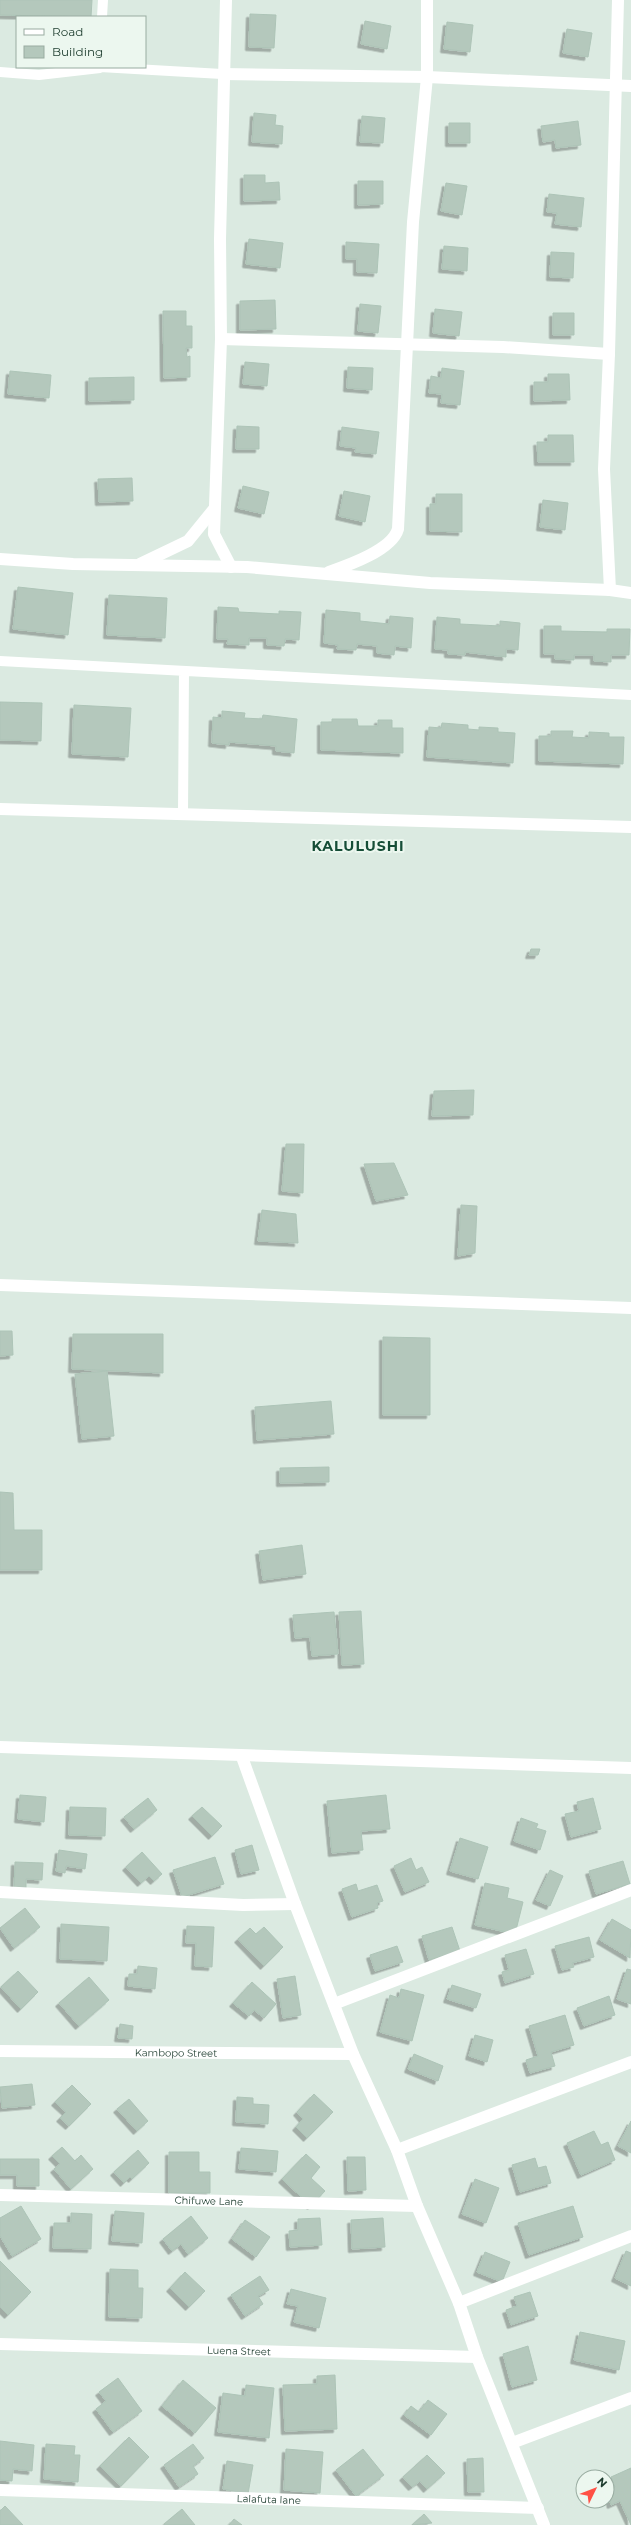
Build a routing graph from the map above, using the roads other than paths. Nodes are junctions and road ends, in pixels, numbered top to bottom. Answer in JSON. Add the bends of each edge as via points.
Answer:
{"nodes":[{"id":1,"x":102,"y":0,"type":"edge"},
{"id":2,"x":226,"y":0,"type":"edge"},
{"id":3,"x":427,"y":0,"type":"edge"},
{"id":4,"x":618,"y":0,"type":"edge"},
{"id":5,"x":102,"y":16,"type":"edge"},
{"id":6,"x":92,"y":68,"type":"edge"},
{"id":7,"x":117,"y":68,"type":"edge"},
{"id":8,"x":0,"y":72,"type":"edge"},
{"id":9,"x":222,"y":74,"type":"junction"},
{"id":10,"x":427,"y":77,"type":"junction"},
{"id":11,"x":617,"y":86,"type":"junction"},
{"id":12,"x":631,"y":86,"type":"edge"},
{"id":13,"x":221,"y":339,"type":"junction"},
{"id":14,"x":408,"y":346,"type":"junction"},
{"id":15,"x":609,"y":354,"type":"junction"},
{"id":16,"x":214,"y":509,"type":"junction"},
{"id":17,"x":0,"y":559,"type":"edge"},
{"id":18,"x":137,"y":565,"type":"junction"},
{"id":19,"x":231,"y":567,"type":"junction"},
{"id":20,"x":323,"y":574,"type":"junction"},
{"id":21,"x":610,"y":590,"type":"junction"},
{"id":22,"x":631,"y":593,"type":"edge"},
{"id":23,"x":0,"y":661,"type":"edge"},
{"id":24,"x":184,"y":671,"type":"junction"},
{"id":25,"x":631,"y":695,"type":"edge"},
{"id":26,"x":0,"y":809,"type":"edge"},
{"id":27,"x":183,"y":814,"type":"junction"},
{"id":28,"x":631,"y":827,"type":"edge"},
{"id":29,"x":0,"y":1285,"type":"edge"},
{"id":30,"x":631,"y":1308,"type":"edge"},
{"id":31,"x":0,"y":1748,"type":"edge"},
{"id":32,"x":242,"y":1757,"type":"junction"},
{"id":33,"x":631,"y":1768,"type":"edge"},
{"id":34,"x":631,"y":1890,"type":"edge"},
{"id":35,"x":0,"y":1892,"type":"edge"},
{"id":36,"x":295,"y":1904,"type":"junction"},
{"id":37,"x":334,"y":2004,"type":"junction"},
{"id":38,"x":0,"y":2051,"type":"edge"},
{"id":39,"x":353,"y":2054,"type":"junction"},
{"id":40,"x":631,"y":2062,"type":"edge"},
{"id":41,"x":397,"y":2150,"type":"junction"},
{"id":42,"x":0,"y":2194,"type":"edge"},
{"id":43,"x":417,"y":2206,"type":"junction"},
{"id":44,"x":631,"y":2236,"type":"edge"},
{"id":45,"x":459,"y":2303,"type":"junction"},
{"id":46,"x":0,"y":2344,"type":"edge"},
{"id":47,"x":477,"y":2357,"type":"junction"},
{"id":48,"x":631,"y":2398,"type":"edge"},
{"id":49,"x":512,"y":2443,"type":"junction"},
{"id":50,"x":0,"y":2490,"type":"edge"},
{"id":51,"x":538,"y":2508,"type":"junction"},
{"id":52,"x":544,"y":2525,"type":"edge"}],
"edges":[{"from":1,"to":5,"type":"lane"},
{"from":2,"to":9,"type":"street"},
{"from":3,"to":10,"type":"street"},
{"from":4,"to":11,"type":"street"},
{"from":6,"to":8,"type":"lane","via":[[39,75]]},
{"from":7,"to":9,"type":"lane"},
{"from":9,"to":10,"type":"street"},
{"from":9,"to":13,"type":"street"},
{"from":10,"to":11,"type":"street"},
{"from":10,"to":14,"type":"street","via":[[413,222]]},
{"from":11,"to":12,"type":"street"},
{"from":11,"to":15,"type":"street"},
{"from":13,"to":14,"type":"street"},
{"from":13,"to":16,"type":"street"},
{"from":14,"to":15,"type":"street","via":[[504,347]]},
{"from":14,"to":20,"type":"street","via":[[396,536],[390,544],[347,566]]},
{"from":15,"to":21,"type":"street","via":[[604,469]]},
{"from":16,"to":18,"type":"street","via":[[188,541]]},
{"from":16,"to":19,"type":"street","via":[[214,534]]},
{"from":17,"to":18,"type":"street"},
{"from":18,"to":19,"type":"street"},
{"from":19,"to":20,"type":"street"},
{"from":20,"to":21,"type":"street","via":[[430,583]]},
{"from":21,"to":22,"type":"street"},
{"from":23,"to":24,"type":"lane"},
{"from":24,"to":25,"type":"lane"},
{"from":24,"to":27,"type":"lane"},
{"from":26,"to":27,"type":"street"},
{"from":27,"to":28,"type":"street"},
{"from":29,"to":30,"type":"street"},
{"from":31,"to":32,"type":"street"},
{"from":32,"to":33,"type":"street"},
{"from":32,"to":36,"type":"street"},
{"from":34,"to":37,"type":"street"},
{"from":35,"to":36,"type":"street","via":[[243,1905]]},
{"from":36,"to":37,"type":"street"},
{"from":37,"to":39,"type":"street"},
{"from":38,"to":39,"type":"street","name":"Kambopo Street"},
{"from":39,"to":41,"type":"street"},
{"from":40,"to":41,"type":"street"},
{"from":41,"to":43,"type":"street"},
{"from":42,"to":43,"type":"street","name":"Chifuwe Lane"},
{"from":43,"to":45,"type":"street"},
{"from":44,"to":45,"type":"street"},
{"from":45,"to":47,"type":"street"},
{"from":46,"to":47,"type":"street","name":"Luena Street"},
{"from":47,"to":49,"type":"street"},
{"from":48,"to":49,"type":"street"},
{"from":49,"to":51,"type":"street"},
{"from":50,"to":51,"type":"street","name":"Lalafuta lane"},
{"from":51,"to":52,"type":"street"}]}
